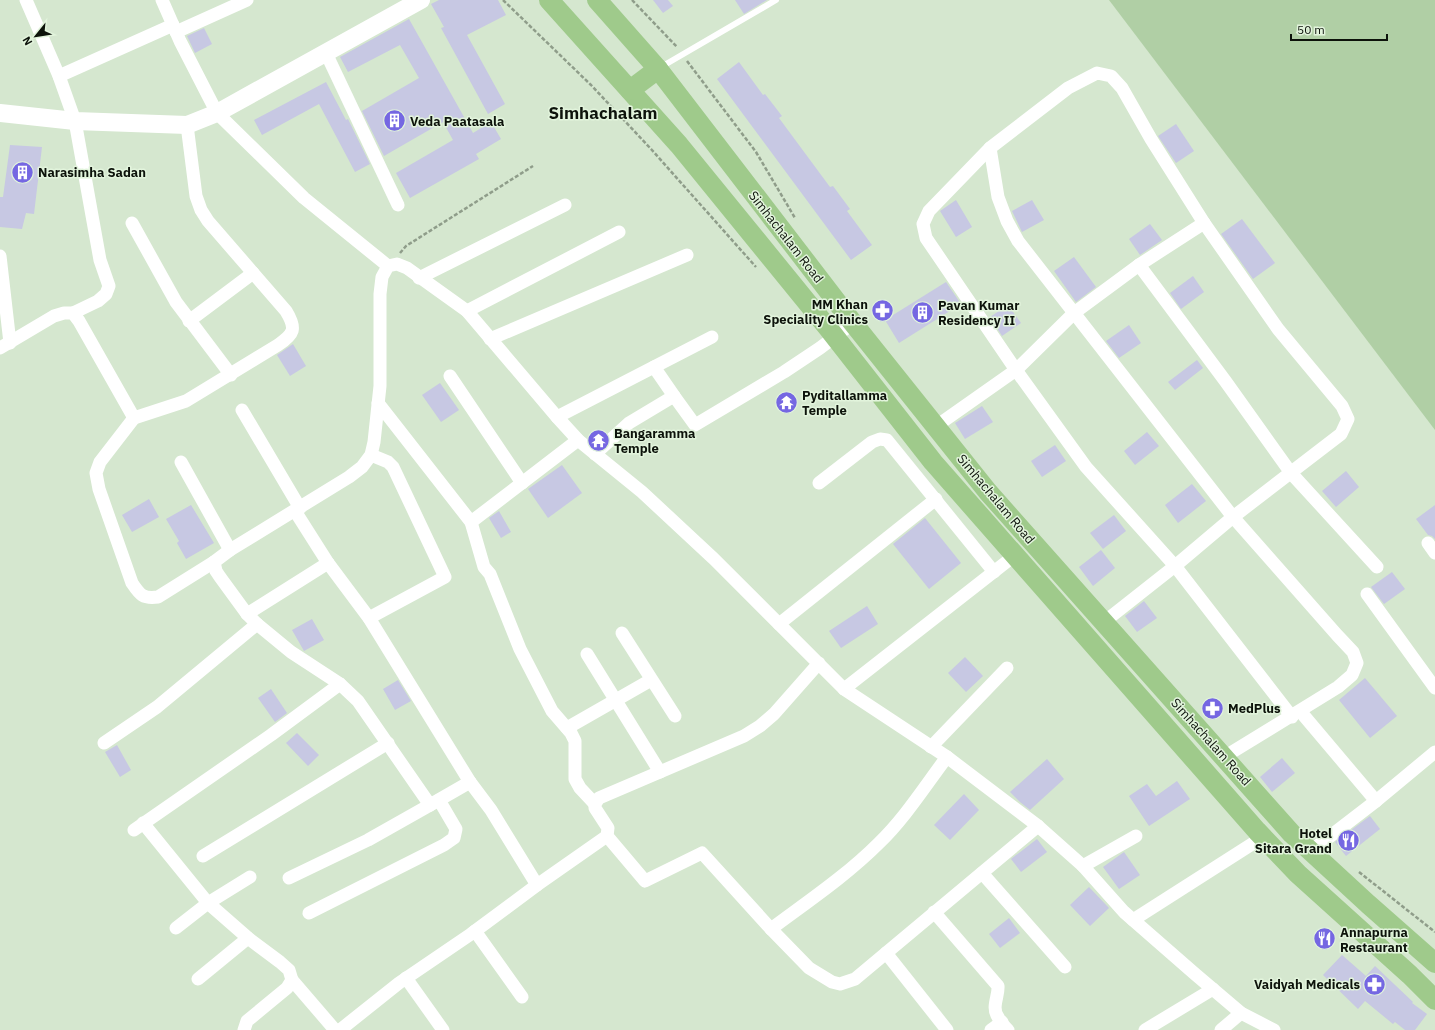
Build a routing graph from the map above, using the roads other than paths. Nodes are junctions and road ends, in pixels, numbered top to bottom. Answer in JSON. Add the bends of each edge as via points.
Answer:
{"nodes":[{"id":1,"x":26,"y":0,"type":"edge"},
{"id":2,"x":162,"y":0,"type":"edge"},
{"id":3,"x":247,"y":0,"type":"edge"},
{"id":4,"x":549,"y":0,"type":"edge"},
{"id":5,"x":597,"y":0,"type":"edge"},
{"id":6,"x":776,"y":0,"type":"edge"},
{"id":7,"x":415,"y":1,"type":"edge"},
{"id":8,"x":174,"y":29,"type":"junction"},
{"id":9,"x":326,"y":53,"type":"junction"},
{"id":10,"x":658,"y":69,"type":"junction"},
{"id":11,"x":59,"y":76,"type":"junction"},
{"id":12,"x":630,"y":90,"type":"junction"},
{"id":13,"x":0,"y":113,"type":"edge"},
{"id":14,"x":217,"y":113,"type":"junction"},
{"id":15,"x":75,"y":121,"type":"junction"},
{"id":16,"x":187,"y":124,"type":"junction"},
{"id":17,"x":990,"y":148,"type":"junction"},
{"id":18,"x":398,"y":205,"type":"dead end"},
{"id":19,"x":565,"y":205,"type":"dead end"},
{"id":20,"x":132,"y":223,"type":"dead end"},
{"id":21,"x":1204,"y":223,"type":"junction"},
{"id":22,"x":619,"y":232,"type":"dead end"},
{"id":23,"x":687,"y":255,"type":"dead end"},
{"id":24,"x":0,"y":256,"type":"edge"},
{"id":25,"x":388,"y":266,"type":"junction"},
{"id":26,"x":1139,"y":266,"type":"junction"},
{"id":27,"x":253,"y":273,"type":"junction"},
{"id":28,"x":419,"y":278,"type":"junction"},
{"id":29,"x":467,"y":311,"type":"junction"},
{"id":30,"x":73,"y":313,"type":"junction"},
{"id":31,"x":1074,"y":313,"type":"junction"},
{"id":32,"x":189,"y":321,"type":"junction"},
{"id":33,"x":853,"y":323,"type":"junction"},
{"id":34,"x":835,"y":336,"type":"junction"},
{"id":35,"x":712,"y":337,"type":"dead end"},
{"id":36,"x":490,"y":339,"type":"junction"},
{"id":37,"x":5,"y":345,"type":"edge"},
{"id":38,"x":654,"y":367,"type":"junction"},
{"id":39,"x":1016,"y":370,"type":"junction"},
{"id":40,"x":231,"y":375,"type":"junction"},
{"id":41,"x":450,"y":376,"type":"dead end"},
{"id":42,"x":674,"y":396,"type":"junction"},
{"id":43,"x":378,"y":403,"type":"junction"},
{"id":44,"x":242,"y":410,"type":"dead end"},
{"id":45,"x":557,"y":417,"type":"junction"},
{"id":46,"x":134,"y":418,"type":"junction"},
{"id":47,"x":935,"y":427,"type":"junction"},
{"id":48,"x":578,"y":440,"type":"junction"},
{"id":49,"x":595,"y":454,"type":"junction"},
{"id":50,"x":371,"y":455,"type":"junction"},
{"id":51,"x":181,"y":462,"type":"dead end"},
{"id":52,"x":1291,"y":473,"type":"junction"},
{"id":53,"x":522,"y":483,"type":"junction"},
{"id":54,"x":819,"y":483,"type":"dead end"},
{"id":55,"x":936,"y":499,"type":"junction"},
{"id":56,"x":297,"y":510,"type":"junction"},
{"id":57,"x":1233,"y":518,"type":"junction"},
{"id":58,"x":471,"y":522,"type":"junction"},
{"id":59,"x":1032,"y":542,"type":"junction"},
{"id":60,"x":230,"y":550,"type":"junction"},
{"id":61,"x":1014,"y":556,"type":"junction"},
{"id":62,"x":214,"y":562,"type":"junction"},
{"id":63,"x":328,"y":563,"type":"junction"},
{"id":64,"x":1175,"y":566,"type":"junction"},
{"id":65,"x":1376,"y":567,"type":"dead end"},
{"id":66,"x":994,"y":572,"type":"junction"},
{"id":67,"x":1367,"y":594,"type":"dead end"},
{"id":68,"x":247,"y":614,"type":"junction"},
{"id":69,"x":369,"y":618,"type":"junction"},
{"id":70,"x":1104,"y":622,"type":"junction"},
{"id":71,"x":257,"y":624,"type":"junction"},
{"id":72,"x":779,"y":624,"type":"junction"},
{"id":73,"x":622,"y":633,"type":"dead end"},
{"id":74,"x":587,"y":654,"type":"dead end"},
{"id":75,"x":818,"y":663,"type":"junction"},
{"id":76,"x":1007,"y":668,"type":"dead end"},
{"id":77,"x":651,"y":680,"type":"junction"},
{"id":78,"x":340,"y":684,"type":"junction"},
{"id":79,"x":1435,"y":688,"type":"edge"},
{"id":80,"x":844,"y":689,"type":"junction"},
{"id":81,"x":615,"y":700,"type":"junction"},
{"id":82,"x":1296,"y":714,"type":"junction"},
{"id":83,"x":675,"y":716,"type":"dead end"},
{"id":84,"x":567,"y":728,"type":"junction"},
{"id":85,"x":104,"y":743,"type":"dead end"},
{"id":86,"x":388,"y":743,"type":"junction"},
{"id":87,"x":931,"y":747,"type":"junction"},
{"id":88,"x":1435,"y":752,"type":"edge"},
{"id":89,"x":947,"y":757,"type":"junction"},
{"id":90,"x":1224,"y":757,"type":"junction"},
{"id":91,"x":660,"y":772,"type":"junction"},
{"id":92,"x":470,"y":782,"type":"junction"},
{"id":93,"x":1376,"y":801,"type":"junction"},
{"id":94,"x":435,"y":802,"type":"junction"},
{"id":95,"x":595,"y":804,"type":"junction"},
{"id":96,"x":1038,"y":826,"type":"junction"},
{"id":97,"x":607,"y":836,"type":"junction"},
{"id":98,"x":1136,"y":836,"type":"dead end"},
{"id":99,"x":1263,"y":837,"type":"junction"},
{"id":100,"x":1311,"y":851,"type":"junction"},
{"id":101,"x":203,"y":856,"type":"dead end"},
{"id":102,"x":1083,"y":866,"type":"junction"},
{"id":103,"x":982,"y":873,"type":"junction"},
{"id":104,"x":250,"y":877,"type":"dead end"},
{"id":105,"x":289,"y":878,"type":"dead end"},
{"id":106,"x":537,"y":885,"type":"junction"},
{"id":107,"x":208,"y":903,"type":"junction"},
{"id":108,"x":934,"y":912,"type":"junction"},
{"id":109,"x":309,"y":913,"type":"dead end"},
{"id":110,"x":1133,"y":920,"type":"junction"},
{"id":111,"x":176,"y":928,"type":"dead end"},
{"id":112,"x":771,"y":929,"type":"junction"},
{"id":113,"x":475,"y":931,"type":"junction"},
{"id":114,"x":248,"y":938,"type":"junction"},
{"id":115,"x":886,"y":953,"type":"junction"},
{"id":116,"x":1435,"y":963,"type":"edge"},
{"id":117,"x":1065,"y":967,"type":"dead end"},
{"id":118,"x":406,"y":978,"type":"junction"},
{"id":119,"x":198,"y":979,"type":"dead end"},
{"id":120,"x":292,"y":980,"type":"junction"},
{"id":121,"x":1213,"y":989,"type":"junction"},
{"id":122,"x":522,"y":997,"type":"dead end"},
{"id":123,"x":1435,"y":1000,"type":"edge"},
{"id":124,"x":1241,"y":1013,"type":"junction"},
{"id":125,"x":1005,"y":1026,"type":"edge"},
{"id":126,"x":244,"y":1030,"type":"edge"},
{"id":127,"x":335,"y":1030,"type":"edge"},
{"id":128,"x":340,"y":1030,"type":"edge"},
{"id":129,"x":442,"y":1030,"type":"edge"},
{"id":130,"x":946,"y":1030,"type":"edge"},
{"id":131,"x":991,"y":1030,"type":"edge"},
{"id":132,"x":1145,"y":1030,"type":"edge"},
{"id":133,"x":1221,"y":1030,"type":"edge"},
{"id":134,"x":1274,"y":1030,"type":"edge"}],
"edges":[{"from":1,"to":11,"type":"street"},
{"from":2,"to":8,"type":"street"},
{"from":3,"to":8,"type":"street"},
{"from":4,"to":12,"type":"main road"},
{"from":5,"to":10,"type":"main road","name":"Simhachalam Road"},
{"from":6,"to":10,"type":"lane"},
{"from":7,"to":9,"type":"street"},
{"from":8,"to":11,"type":"street"},
{"from":8,"to":14,"type":"street"},
{"from":9,"to":14,"type":"street"},
{"from":9,"to":18,"type":"street"},
{"from":10,"to":12,"type":"main road"},
{"from":10,"to":33,"type":"main road","name":"Simhachalam Road"},
{"from":11,"to":15,"type":"street"},
{"from":12,"to":34,"type":"main road","via":[[680,145]]},
{"from":13,"to":15,"type":"street"},
{"from":14,"to":16,"type":"street"},
{"from":14,"to":25,"type":"street","via":[[304,198]]},
{"from":15,"to":16,"type":"street"},
{"from":15,"to":30,"type":"street","via":[[100,260],[109,286],[106,294],[98,301]]},
{"from":16,"to":27,"type":"street","via":[[196,196],[201,210]]},
{"from":17,"to":21,"type":"street","via":[[1068,88],[1097,73],[1111,76],[1122,88]]},
{"from":17,"to":31,"type":"street","via":[[998,197],[1006,221],[1018,241]]},
{"from":17,"to":39,"type":"street","via":[[929,211],[922,224],[926,238]]},
{"from":19,"to":28,"type":"street"},
{"from":20,"to":32,"type":"street"},
{"from":21,"to":26,"type":"street"},
{"from":21,"to":52,"type":"street","via":[[1278,330],[1342,406],[1348,419],[1341,434]]},
{"from":22,"to":29,"type":"street"},
{"from":23,"to":36,"type":"street"},
{"from":24,"to":37,"type":"street"},
{"from":25,"to":28,"type":"street","via":[[397,264]]},
{"from":25,"to":43,"type":"street","via":[[382,277],[380,294]]},
{"from":26,"to":31,"type":"street"},
{"from":26,"to":52,"type":"street"},
{"from":27,"to":32,"type":"street"},
{"from":27,"to":40,"type":"street","via":[[286,312],[292,321],[293,330],[289,338]]},
{"from":28,"to":29,"type":"street"},
{"from":29,"to":36,"type":"street"},
{"from":30,"to":37,"type":"street","via":[[54,316]]},
{"from":30,"to":46,"type":"street"},
{"from":31,"to":39,"type":"street"},
{"from":31,"to":57,"type":"street"},
{"from":32,"to":40,"type":"street"},
{"from":33,"to":34,"type":"street"},
{"from":33,"to":47,"type":"main road","name":"Simhachalam Road"},
{"from":34,"to":42,"type":"street","via":[[784,372],[695,425]]},
{"from":34,"to":61,"type":"main road","via":[[933,462]]},
{"from":35,"to":38,"type":"street"},
{"from":36,"to":45,"type":"street"},
{"from":38,"to":42,"type":"street"},
{"from":38,"to":45,"type":"street"},
{"from":39,"to":47,"type":"street"},
{"from":39,"to":64,"type":"street","via":[[1086,467]]},
{"from":40,"to":46,"type":"street","via":[[186,401]]},
{"from":41,"to":53,"type":"street"},
{"from":42,"to":49,"type":"street","via":[[630,424]]},
{"from":43,"to":50,"type":"street"},
{"from":43,"to":58,"type":"street"},
{"from":44,"to":56,"type":"street"},
{"from":45,"to":48,"type":"street"},
{"from":46,"to":62,"type":"street","via":[[100,462],[96,473],[99,489],[132,583],[139,593],[148,598],[158,596]]},
{"from":47,"to":59,"type":"main road","name":"Simhachalam Road"},
{"from":48,"to":49,"type":"street"},
{"from":48,"to":53,"type":"street"},
{"from":49,"to":72,"type":"street","via":[[642,492]]},
{"from":50,"to":56,"type":"street","via":[[349,478]]},
{"from":50,"to":69,"type":"street","via":[[393,467],[445,577]]},
{"from":51,"to":60,"type":"street"},
{"from":52,"to":57,"type":"street"},
{"from":52,"to":65,"type":"street"},
{"from":53,"to":58,"type":"street"},
{"from":54,"to":55,"type":"street","via":[[872,442],[880,439],[887,440]]},
{"from":55,"to":66,"type":"street"},
{"from":55,"to":72,"type":"street"},
{"from":56,"to":60,"type":"street"},
{"from":56,"to":63,"type":"street"},
{"from":57,"to":64,"type":"street"},
{"from":57,"to":82,"type":"street","via":[[1353,652],[1357,663],[1352,675],[1338,687]]},
{"from":58,"to":84,"type":"street","via":[[484,567],[490,574],[520,649],[552,711]]},
{"from":59,"to":61,"type":"main road"},
{"from":59,"to":70,"type":"main road","name":"Simhachalam Road"},
{"from":60,"to":62,"type":"street"},
{"from":61,"to":66,"type":"street"},
{"from":61,"to":99,"type":"main road"},
{"from":62,"to":68,"type":"street","via":[[220,578]]},
{"from":63,"to":68,"type":"street"},
{"from":63,"to":69,"type":"street"},
{"from":64,"to":70,"type":"street"},
{"from":64,"to":82,"type":"street"},
{"from":66,"to":80,"type":"street"},
{"from":67,"to":79,"type":"street"},
{"from":68,"to":71,"type":"street"},
{"from":69,"to":92,"type":"street"},
{"from":70,"to":90,"type":"main road","name":"Simhachalam Road"},
{"from":71,"to":78,"type":"street","via":[[291,652]]},
{"from":71,"to":85,"type":"street","via":[[157,707]]},
{"from":72,"to":75,"type":"street"},
{"from":73,"to":77,"type":"street"},
{"from":74,"to":81,"type":"street"},
{"from":75,"to":80,"type":"street"},
{"from":75,"to":91,"type":"street","via":[[774,714],[760,726],[744,736]]},
{"from":76,"to":87,"type":"street"},
{"from":77,"to":81,"type":"street"},
{"from":77,"to":83,"type":"street"},
{"from":78,"to":86,"type":"street","via":[[358,700]]},
{"from":78,"to":107,"type":"street","via":[[271,735],[138,826]]},
{"from":80,"to":87,"type":"street"},
{"from":81,"to":84,"type":"street"},
{"from":81,"to":91,"type":"street"},
{"from":82,"to":90,"type":"street"},
{"from":82,"to":93,"type":"street"},
{"from":84,"to":95,"type":"street","via":[[575,741],[575,780]]},
{"from":86,"to":94,"type":"street"},
{"from":86,"to":101,"type":"street"},
{"from":87,"to":89,"type":"street"},
{"from":88,"to":93,"type":"street"},
{"from":89,"to":96,"type":"street"},
{"from":89,"to":112,"type":"street","via":[[880,842],[858,863]]},
{"from":90,"to":100,"type":"main road","name":"Simhachalam Road","via":[[1292,834]]},
{"from":91,"to":95,"type":"street","via":[[604,795]]},
{"from":92,"to":94,"type":"street"},
{"from":92,"to":106,"type":"street","via":[[491,810]]},
{"from":93,"to":100,"type":"street"},
{"from":94,"to":105,"type":"street","via":[[368,840]]},
{"from":94,"to":109,"type":"street","via":[[456,829],[454,838]]},
{"from":95,"to":97,"type":"street","via":[[597,813],[608,828]]},
{"from":96,"to":102,"type":"street"},
{"from":96,"to":103,"type":"street"},
{"from":97,"to":106,"type":"street"},
{"from":97,"to":112,"type":"street","via":[[644,882],[702,853]]},
{"from":98,"to":102,"type":"street"},
{"from":99,"to":110,"type":"street"},
{"from":99,"to":123,"type":"main road","via":[[1298,874]]},
{"from":100,"to":116,"type":"main road","name":"Simhachalam Road"},
{"from":102,"to":110,"type":"street"},
{"from":103,"to":108,"type":"street"},
{"from":103,"to":117,"type":"street"},
{"from":104,"to":107,"type":"street"},
{"from":106,"to":113,"type":"street"},
{"from":107,"to":111,"type":"street"},
{"from":107,"to":114,"type":"street"},
{"from":108,"to":115,"type":"street"},
{"from":108,"to":125,"type":"street","via":[[998,986],[995,1013]]},
{"from":110,"to":121,"type":"street"},
{"from":112,"to":115,"type":"street","via":[[809,968],[840,984],[855,979]]},
{"from":113,"to":118,"type":"street"},
{"from":113,"to":122,"type":"street"},
{"from":114,"to":119,"type":"street"},
{"from":114,"to":120,"type":"street","via":[[280,962],[288,970]]},
{"from":115,"to":130,"type":"street"},
{"from":118,"to":128,"type":"street"},
{"from":118,"to":129,"type":"street"},
{"from":120,"to":126,"type":"street","via":[[287,988],[246,1021]]},
{"from":120,"to":127,"type":"street"},
{"from":121,"to":124,"type":"street"},
{"from":121,"to":132,"type":"street"},
{"from":124,"to":133,"type":"street"},
{"from":124,"to":134,"type":"street"},
{"from":125,"to":131,"type":"street"}]}
